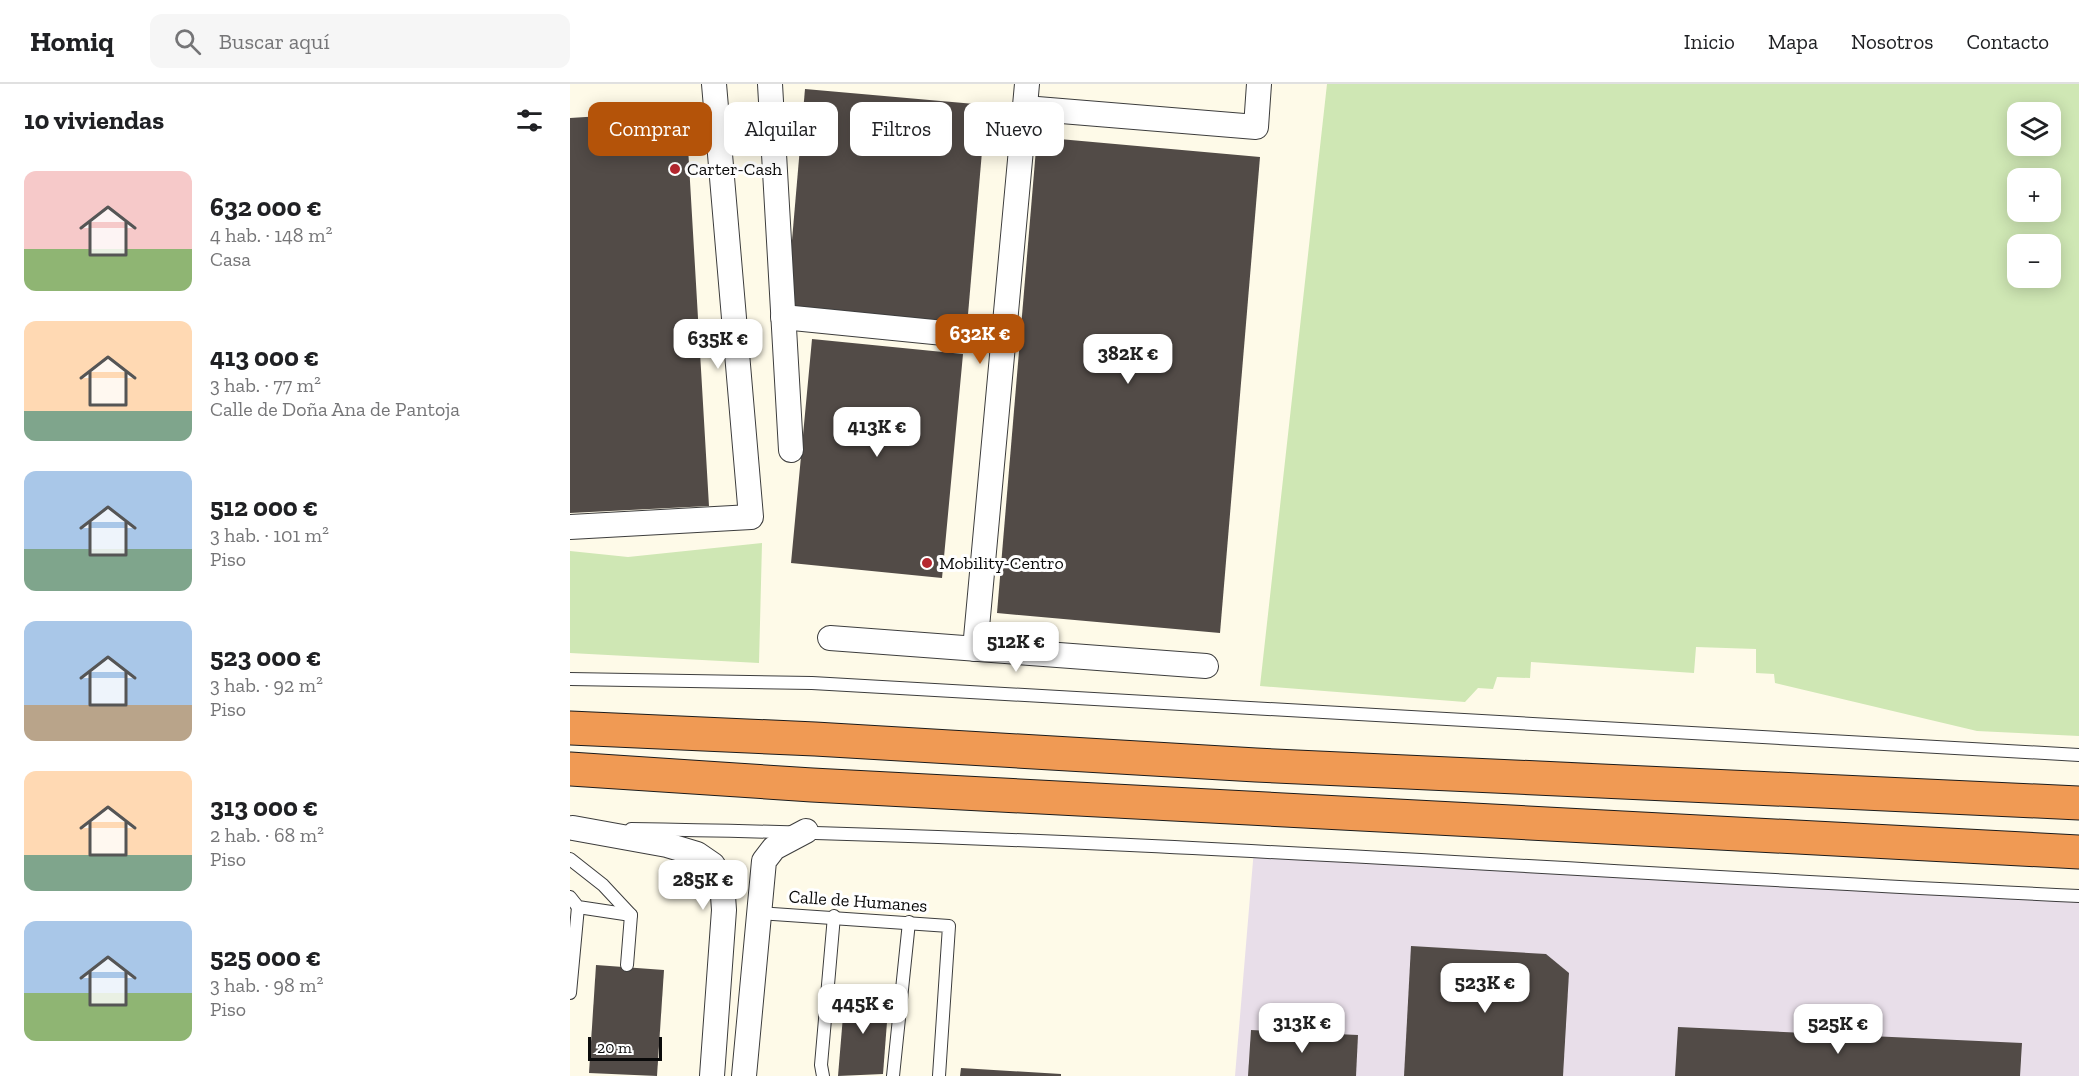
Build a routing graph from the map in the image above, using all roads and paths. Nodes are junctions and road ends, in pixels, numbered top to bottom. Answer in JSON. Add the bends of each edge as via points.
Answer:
{"nodes":[{"id":1,"x":714,"y":84,"type":"edge"},
{"id":2,"x":770,"y":84,"type":"edge"},
{"id":3,"x":1027,"y":84,"type":"edge"},
{"id":4,"x":1259,"y":84,"type":"edge"},
{"id":5,"x":1026,"y":102,"type":"edge"},
{"id":6,"x":1064,"y":111,"type":"edge"},
{"id":7,"x":1021,"y":156,"type":"edge"},
{"id":8,"x":783,"y":317,"type":"junction"},
{"id":9,"x":1004,"y":339,"type":"junction"},
{"id":10,"x":790,"y":450,"type":"dead end"},
{"id":11,"x":570,"y":527,"type":"edge"},
{"id":12,"x":830,"y":638,"type":"dead end"},
{"id":13,"x":975,"y":649,"type":"junction"},
{"id":14,"x":1206,"y":666,"type":"dead end"},
{"id":15,"x":570,"y":679,"type":"edge"},
{"id":16,"x":570,"y":728,"type":"edge"},
{"id":17,"x":2079,"y":755,"type":"edge"},
{"id":18,"x":570,"y":769,"type":"edge"},
{"id":19,"x":2079,"y":803,"type":"edge"},
{"id":20,"x":572,"y":828,"type":"edge"},
{"id":21,"x":806,"y":831,"type":"junction"},
{"id":22,"x":2079,"y":852,"type":"edge"},
{"id":23,"x":570,"y":859,"type":"edge"},
{"id":24,"x":2079,"y":896,"type":"edge"},
{"id":25,"x":574,"y":902,"type":"edge"},
{"id":26,"x":759,"y":913,"type":"junction"},
{"id":27,"x":631,"y":915,"type":"junction"},
{"id":28,"x":834,"y":916,"type":"junction"},
{"id":29,"x":909,"y":922,"type":"junction"},
{"id":30,"x":627,"y":965,"type":"dead end"},
{"id":31,"x":570,"y":993,"type":"edge"},
{"id":32,"x":712,"y":1076,"type":"edge"},
{"id":33,"x":744,"y":1076,"type":"edge"},
{"id":34,"x":823,"y":1076,"type":"edge"},
{"id":35,"x":893,"y":1076,"type":"edge"},
{"id":36,"x":939,"y":1076,"type":"edge"}],
"edges":[{"from":1,"to":11,"type":"street","via":[[751,517]]},
{"from":2,"to":8,"type":"street"},
{"from":3,"to":5,"type":"street"},
{"from":4,"to":6,"type":"street","via":[[1256,127]]},
{"from":7,"to":9,"type":"street"},
{"from":8,"to":9,"type":"street"},
{"from":8,"to":10,"type":"street"},
{"from":9,"to":13,"type":"street"},
{"from":12,"to":13,"type":"street"},
{"from":13,"to":14,"type":"street"},
{"from":15,"to":17,"type":"lane","via":[[812,683]]},
{"from":16,"to":19,"type":"highway","via":[[1264,766]]},
{"from":18,"to":22,"type":"highway"},
{"from":20,"to":21,"type":"lane"},
{"from":20,"to":32,"type":"street","via":[[667,845],[697,854],[713,865],[722,882],[724,910]]},
{"from":21,"to":24,"type":"lane","via":[[1254,849]]},
{"from":21,"to":26,"type":"street","via":[[774,848],[764,861]]},
{"from":23,"to":27,"type":"lane","via":[[603,885]]},
{"from":25,"to":27,"type":"lane"},
{"from":25,"to":31,"type":"lane"},
{"from":26,"to":28,"type":"lane","name":"Calle de Humanes"},
{"from":26,"to":33,"type":"street"},
{"from":27,"to":30,"type":"lane"},
{"from":28,"to":29,"type":"lane","name":"Calle de Humanes"},
{"from":28,"to":34,"type":"lane"},
{"from":29,"to":35,"type":"lane"},
{"from":29,"to":36,"type":"lane","name":"Calle de Humanes","via":[[949,926]]}]}
